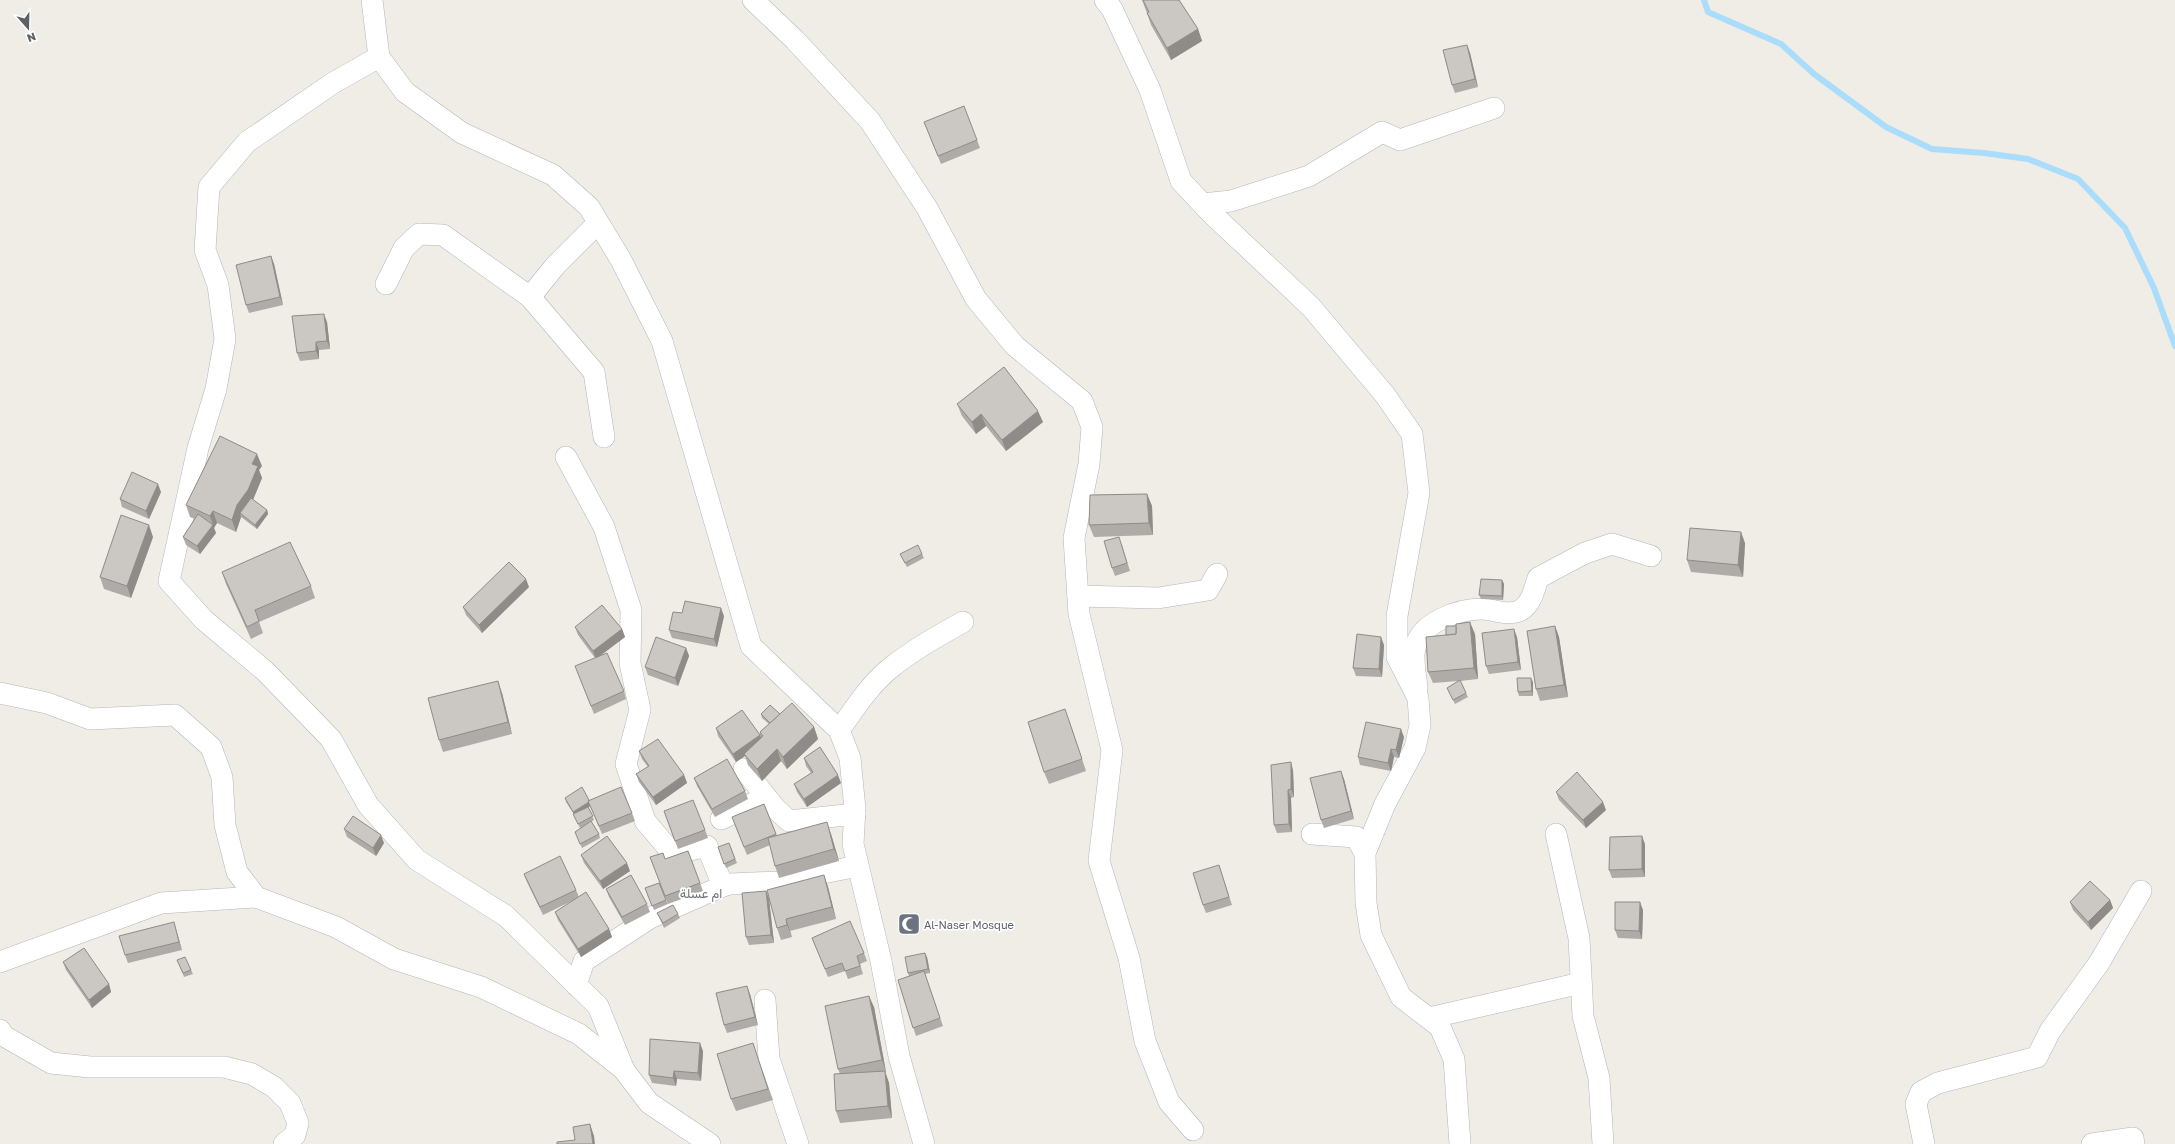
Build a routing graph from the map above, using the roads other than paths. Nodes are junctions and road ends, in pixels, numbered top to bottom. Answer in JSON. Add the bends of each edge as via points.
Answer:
{"nodes":[{"id":1,"x":372,"y":0,"type":"edge"},
{"id":2,"x":753,"y":0,"type":"edge"},
{"id":3,"x":1105,"y":0,"type":"edge"},
{"id":4,"x":379,"y":57,"type":"junction"},
{"id":5,"x":1494,"y":108,"type":"dead end"},
{"id":6,"x":1203,"y":204,"type":"junction"},
{"id":7,"x":598,"y":223,"type":"junction"},
{"id":8,"x":386,"y":284,"type":"dead end"},
{"id":9,"x":530,"y":297,"type":"junction"},
{"id":10,"x":604,"y":436,"type":"dead end"},
{"id":11,"x":566,"y":457,"type":"dead end"},
{"id":12,"x":1651,"y":556,"type":"dead end"},
{"id":13,"x":1218,"y":574,"type":"dead end"},
{"id":14,"x":1078,"y":596,"type":"junction"},
{"id":15,"x":963,"y":622,"type":"dead end"},
{"id":16,"x":0,"y":693,"type":"edge"},
{"id":17,"x":1418,"y":698,"type":"junction"},
{"id":18,"x":839,"y":730,"type":"junction"},
{"id":19,"x":744,"y":769,"type":"edge"},
{"id":20,"x":766,"y":797,"type":"junction"},
{"id":21,"x":855,"y":814,"type":"junction"},
{"id":22,"x":721,"y":820,"type":"dead end"},
{"id":23,"x":1312,"y":834,"type":"dead end"},
{"id":24,"x":1556,"y":834,"type":"dead end"},
{"id":25,"x":1365,"y":853,"type":"junction"},
{"id":26,"x":858,"y":866,"type":"junction"},
{"id":27,"x":723,"y":886,"type":"junction"},
{"id":28,"x":2142,"y":891,"type":"dead end"},
{"id":29,"x":256,"y":897,"type":"junction"},
{"id":30,"x":0,"y":962,"type":"edge"},
{"id":31,"x":1581,"y":983,"type":"junction"},
{"id":32,"x":576,"y":985,"type":"junction"},
{"id":33,"x":765,"y":1000,"type":"dead end"},
{"id":34,"x":1429,"y":1018,"type":"junction"},
{"id":35,"x":0,"y":1030,"type":"edge"},
{"id":36,"x":624,"y":1070,"type":"junction"},
{"id":37,"x":1193,"y":1130,"type":"dead end"},
{"id":38,"x":2134,"y":1141,"type":"edge"},
{"id":39,"x":284,"y":1144,"type":"edge"},
{"id":40,"x":710,"y":1144,"type":"edge"},
{"id":41,"x":798,"y":1144,"type":"edge"},
{"id":42,"x":924,"y":1144,"type":"edge"},
{"id":43,"x":1460,"y":1144,"type":"edge"},
{"id":44,"x":1603,"y":1144,"type":"edge"},
{"id":45,"x":1924,"y":1144,"type":"edge"},
{"id":46,"x":2092,"y":1144,"type":"edge"}],
"edges":[{"from":1,"to":4,"type":"street"},
{"from":2,"to":14,"type":"street","via":[[795,40],[870,121],[927,208],[976,299],[1015,346],[1082,401],[1092,427],[1089,464],[1074,538]]},
{"from":3,"to":6,"type":"street","via":[[1112,9],[1150,90],[1181,180]]},
{"from":4,"to":7,"type":"street","via":[[405,92],[462,133],[553,175],[589,208]]},
{"from":4,"to":32,"type":"street","via":[[333,83],[247,142],[209,187],[205,250],[218,285],[225,339],[216,389],[183,509],[169,581],[204,620],[265,671],[332,739],[368,805],[417,860],[506,916]]},
{"from":5,"to":6,"type":"street","via":[[1400,140],[1382,132],[1309,176],[1231,201]]},
{"from":6,"to":17,"type":"street","via":[[1311,307],[1385,396],[1412,434],[1419,493],[1398,616],[1397,657]]},
{"from":7,"to":9,"type":"street","via":[[555,266]]},
{"from":7,"to":18,"type":"street","via":[[621,260],[662,341],[751,646]]},
{"from":8,"to":9,"type":"street","via":[[404,248],[418,234],[442,235]]},
{"from":9,"to":10,"type":"street","via":[[594,372]]},
{"from":11,"to":27,"type":"street","via":[[604,527],[631,610],[630,663],[640,710],[626,764],[645,821],[673,854],[707,846]]},
{"from":12,"to":17,"type":"street","via":[[1612,544],[1585,553],[1538,578],[1532,599],[1521,610],[1508,613],[1482,609],[1463,611],[1443,618],[1424,631],[1415,648]]},
{"from":13,"to":14,"type":"street","via":[[1208,590],[1188,594],[1158,598]]},
{"from":14,"to":37,"type":"street","via":[[1079,614],[1112,750],[1099,861],[1129,958],[1145,1041],[1169,1102]]},
{"from":15,"to":18,"type":"street","via":[[925,643],[887,671],[863,696]]},
{"from":16,"to":29,"type":"street","via":[[47,703],[90,720],[175,715],[211,747],[222,777],[225,825],[237,872]]},
{"from":17,"to":25,"type":"street","via":[[1420,725],[1415,748],[1385,804]]},
{"from":18,"to":21,"type":"street","via":[[850,758]]},
{"from":19,"to":20,"type":"street"},
{"from":20,"to":21,"type":"street","via":[[789,821]]},
{"from":20,"to":22,"type":"street"},
{"from":21,"to":26,"type":"street","via":[[853,844]]},
{"from":23,"to":25,"type":"street","via":[[1356,837]]},
{"from":24,"to":31,"type":"street","via":[[1579,938]]},
{"from":25,"to":34,"type":"street","via":[[1366,904],[1371,935],[1401,996]]},
{"from":26,"to":27,"type":"street","via":[[778,882]]},
{"from":26,"to":42,"type":"street","via":[[881,961],[899,1056]]},
{"from":27,"to":32,"type":"street","via":[[650,918],[584,961]]},
{"from":28,"to":45,"type":"street","via":[[2099,963],[2050,1031],[2037,1056],[1938,1083],[1921,1092],[1916,1104]]},
{"from":29,"to":30,"type":"street","via":[[161,903]]},
{"from":29,"to":36,"type":"street","via":[[336,927],[394,959],[481,987],[579,1034]]},
{"from":31,"to":34,"type":"street"},
{"from":31,"to":44,"type":"street","via":[[1584,1016],[1599,1078]]},
{"from":32,"to":36,"type":"street","via":[[598,1006]]},
{"from":33,"to":41,"type":"street","via":[[769,1060]]},
{"from":34,"to":43,"type":"street","via":[[1440,1027],[1454,1059]]},
{"from":35,"to":39,"type":"street","via":[[4,1036],[51,1064],[90,1067],[224,1068],[252,1074],[274,1087],[290,1103],[298,1123],[295,1135]]},
{"from":36,"to":40,"type":"street","via":[[649,1103]]},
{"from":38,"to":46,"type":"street"}]}
